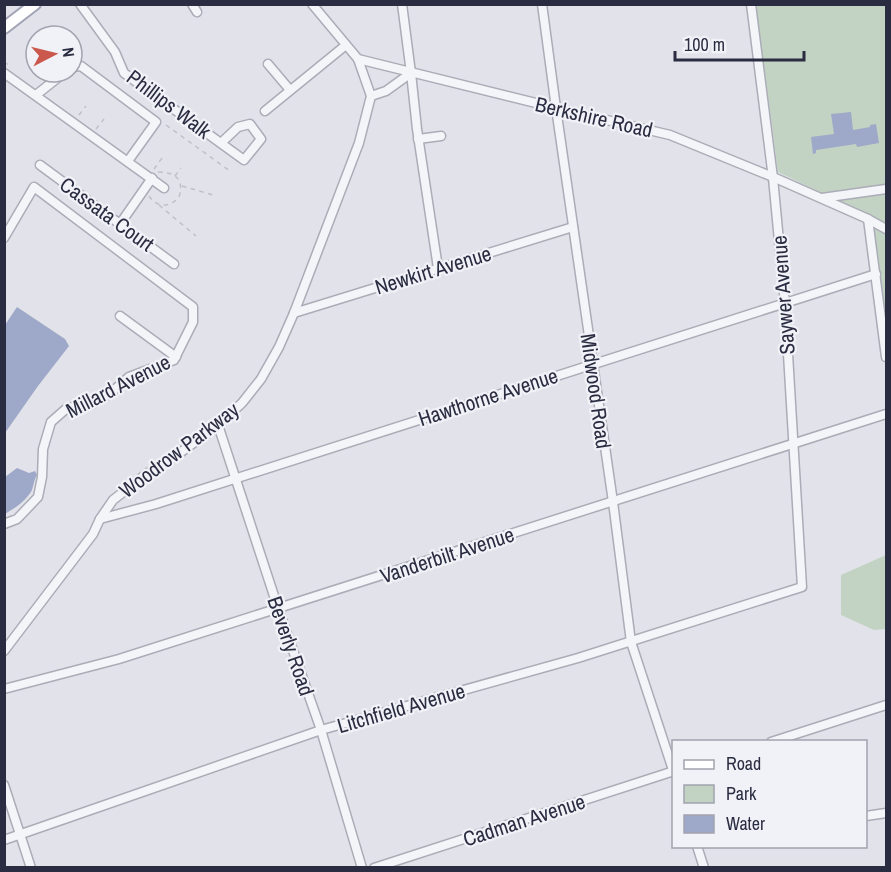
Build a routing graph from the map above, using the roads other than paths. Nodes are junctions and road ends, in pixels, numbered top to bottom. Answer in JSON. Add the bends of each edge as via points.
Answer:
{"nodes":[{"id":1,"x":35,"y":4,"type":"edge"},
{"id":2,"x":80,"y":4,"type":"edge"},
{"id":3,"x":312,"y":4,"type":"edge"},
{"id":4,"x":402,"y":4,"type":"edge"},
{"id":5,"x":542,"y":4,"type":"edge"},
{"id":6,"x":751,"y":4,"type":"edge"},
{"id":7,"x":4,"y":28,"type":"edge"},
{"id":8,"x":346,"y":45,"type":"junction"},
{"id":9,"x":358,"y":59,"type":"junction"},
{"id":10,"x":268,"y":64,"type":"dead end"},
{"id":11,"x":84,"y":68,"type":"edge"},
{"id":12,"x":4,"y":73,"type":"edge"},
{"id":13,"x":411,"y":73,"type":"junction"},
{"id":14,"x":50,"y":84,"type":"edge"},
{"id":15,"x":290,"y":90,"type":"junction"},
{"id":16,"x":36,"y":95,"type":"junction"},
{"id":17,"x":371,"y":96,"type":"junction"},
{"id":18,"x":556,"y":108,"type":"junction"},
{"id":19,"x":265,"y":111,"type":"dead end"},
{"id":20,"x":441,"y":136,"type":"dead end"},
{"id":21,"x":418,"y":139,"type":"junction"},
{"id":22,"x":220,"y":143,"type":"junction"},
{"id":23,"x":128,"y":161,"type":"junction"},
{"id":24,"x":40,"y":165,"type":"dead end"},
{"id":25,"x":152,"y":174,"type":"junction"},
{"id":26,"x":773,"y":177,"type":"junction"},
{"id":27,"x":164,"y":188,"type":"dead end"},
{"id":28,"x":886,"y":189,"type":"edge"},
{"id":29,"x":821,"y":198,"type":"junction"},
{"id":30,"x":868,"y":219,"type":"junction"},
{"id":31,"x":120,"y":224,"type":"junction"},
{"id":32,"x":573,"y":227,"type":"junction"},
{"id":33,"x":886,"y":229,"type":"edge"},
{"id":34,"x":4,"y":238,"type":"edge"},
{"id":35,"x":174,"y":264,"type":"dead end"},
{"id":36,"x":438,"y":268,"type":"junction"},
{"id":37,"x":876,"y":274,"type":"junction"},
{"id":38,"x":785,"y":304,"type":"junction"},
{"id":39,"x":294,"y":313,"type":"junction"},
{"id":40,"x":120,"y":316,"type":"dead end"},
{"id":41,"x":176,"y":357,"type":"junction"},
{"id":42,"x":886,"y":357,"type":"edge"},
{"id":43,"x":592,"y":364,"type":"junction"},
{"id":44,"x":886,"y":414,"type":"edge"},
{"id":45,"x":218,"y":425,"type":"junction"},
{"id":46,"x":793,"y":443,"type":"junction"},
{"id":47,"x":236,"y":478,"type":"junction"},
{"id":48,"x":613,"y":502,"type":"junction"},
{"id":49,"x":99,"y":519,"type":"junction"},
{"id":50,"x":4,"y":524,"type":"edge"},
{"id":51,"x":802,"y":587,"type":"joint"},
{"id":52,"x":278,"y":608,"type":"junction"},
{"id":53,"x":631,"y":642,"type":"junction"},
{"id":54,"x":4,"y":651,"type":"edge"},
{"id":55,"x":4,"y":689,"type":"edge"},
{"id":56,"x":886,"y":705,"type":"edge"},
{"id":57,"x":321,"y":730,"type":"junction"},
{"id":58,"x":800,"y":737,"type":"edge"},
{"id":59,"x":778,"y":740,"type":"edge"},
{"id":60,"x":672,"y":769,"type":"edge"},
{"id":61,"x":672,"y":772,"type":"edge"},
{"id":62,"x":4,"y":785,"type":"edge"},
{"id":63,"x":886,"y":813,"type":"edge"},
{"id":64,"x":867,"y":816,"type":"edge"},
{"id":65,"x":21,"y":835,"type":"junction"},
{"id":66,"x":4,"y":840,"type":"edge"},
{"id":67,"x":698,"y":848,"type":"edge"},
{"id":68,"x":31,"y":867,"type":"edge"},
{"id":69,"x":362,"y":867,"type":"edge"},
{"id":70,"x":374,"y":867,"type":"edge"},
{"id":71,"x":704,"y":867,"type":"edge"}],
"edges":[{"from":1,"to":7,"type":"main road"},
{"from":2,"to":22,"type":"street","name":"Phillips Walk","via":[[115,52],[124,73]]},
{"from":3,"to":8,"type":"street"},
{"from":4,"to":13,"type":"street"},
{"from":5,"to":18,"type":"street","name":"Midwood Road"},
{"from":6,"to":26,"type":"street","name":"Saywer Avenue"},
{"from":8,"to":9,"type":"street"},
{"from":8,"to":15,"type":"street"},
{"from":9,"to":13,"type":"street","name":"Berkshire Road"},
{"from":9,"to":17,"type":"street"},
{"from":10,"to":15,"type":"street"},
{"from":11,"to":23,"type":"street","via":[[156,122]]},
{"from":12,"to":16,"type":"street"},
{"from":13,"to":17,"type":"street","via":[[386,91]]},
{"from":13,"to":18,"type":"street","name":"Berkshire Road"},
{"from":13,"to":21,"type":"street"},
{"from":14,"to":16,"type":"street"},
{"from":15,"to":19,"type":"street"},
{"from":16,"to":23,"type":"street"},
{"from":17,"to":39,"type":"street","name":"Woodrow Parkway","via":[[359,143]]},
{"from":18,"to":26,"type":"street","name":"Berkshire Road","via":[[670,135]]},
{"from":18,"to":32,"type":"street","name":"Midwood Road"},
{"from":20,"to":21,"type":"street"},
{"from":21,"to":36,"type":"street"},
{"from":22,"to":22,"type":"street","name":"Phillips Walk","via":[[244,160],[261,139],[250,124],[238,127]]},
{"from":23,"to":25,"type":"street"},
{"from":24,"to":31,"type":"street","name":"Cassata Court"},
{"from":25,"to":27,"type":"street"},
{"from":25,"to":31,"type":"street"},
{"from":26,"to":29,"type":"street","name":"Berkshire Road"},
{"from":26,"to":38,"type":"street","name":"Saywer Avenue"},
{"from":28,"to":29,"type":"street"},
{"from":29,"to":30,"type":"street","name":"Berkshire Road"},
{"from":30,"to":33,"type":"street","name":"Berkshire Road"},
{"from":30,"to":37,"type":"street"},
{"from":31,"to":35,"type":"street","name":"Cassata Court"},
{"from":32,"to":36,"type":"street","name":"Newkirt Avenue"},
{"from":32,"to":43,"type":"street","name":"Midwood Road"},
{"from":34,"to":41,"type":"street","name":"Millard Avenue","via":[[34,187],[194,307],[193,322]]},
{"from":36,"to":39,"type":"street","name":"Newkirt Avenue"},
{"from":37,"to":38,"type":"street","name":"Hawthorne Avenue"},
{"from":37,"to":42,"type":"street"},
{"from":38,"to":43,"type":"street","name":"Hawthorne Avenue"},
{"from":38,"to":46,"type":"street","name":"Saywer Avenue"},
{"from":39,"to":45,"type":"street","name":"Woodrow Parkway","via":[[261,379],[243,403]]},
{"from":40,"to":41,"type":"street"},
{"from":41,"to":50,"type":"street","name":"Millard Avenue","via":[[129,377],[92,404],[67,408],[51,423],[43,449],[38,497],[17,519]]},
{"from":43,"to":47,"type":"street","name":"Hawthorne Avenue"},
{"from":43,"to":48,"type":"street","name":"Midwood Road"},
{"from":44,"to":46,"type":"street","name":"Vanderbilt Avenue"},
{"from":45,"to":47,"type":"street","name":"Beverly Road"},
{"from":45,"to":49,"type":"street","name":"Woodrow Parkway","via":[[128,487]]},
{"from":46,"to":48,"type":"street","name":"Vanderbilt Avenue"},
{"from":46,"to":51,"type":"street","name":"Saywer Avenue"},
{"from":47,"to":49,"type":"street","name":"Hawthorne Avenue"},
{"from":47,"to":52,"type":"street","name":"Beverly Road"},
{"from":48,"to":52,"type":"street","name":"Vanderbilt Avenue"},
{"from":48,"to":53,"type":"street","name":"Midwood Road"},
{"from":49,"to":54,"type":"street","name":"Woodrow Parkway","via":[[93,534]]},
{"from":51,"to":53,"type":"street","name":"Litchfield Avenue"},
{"from":52,"to":55,"type":"street","name":"Vanderbilt Avenue","via":[[119,659]]},
{"from":52,"to":57,"type":"street","name":"Beverly Road"},
{"from":53,"to":57,"type":"street","name":"Litchfield Avenue"},
{"from":53,"to":60,"type":"street","name":"Midwood Road"},
{"from":56,"to":58,"type":"street"},
{"from":57,"to":65,"type":"street","name":"Litchfield Avenue"},
{"from":57,"to":69,"type":"street","name":"Beverly Road"},
{"from":58,"to":59,"type":"street"},
{"from":61,"to":70,"type":"street","name":"Cadman Avenue"},
{"from":62,"to":65,"type":"street"},
{"from":63,"to":64,"type":"street"},
{"from":65,"to":66,"type":"street","name":"Litchfield Avenue"},
{"from":65,"to":68,"type":"street"},
{"from":67,"to":71,"type":"street"}]}
